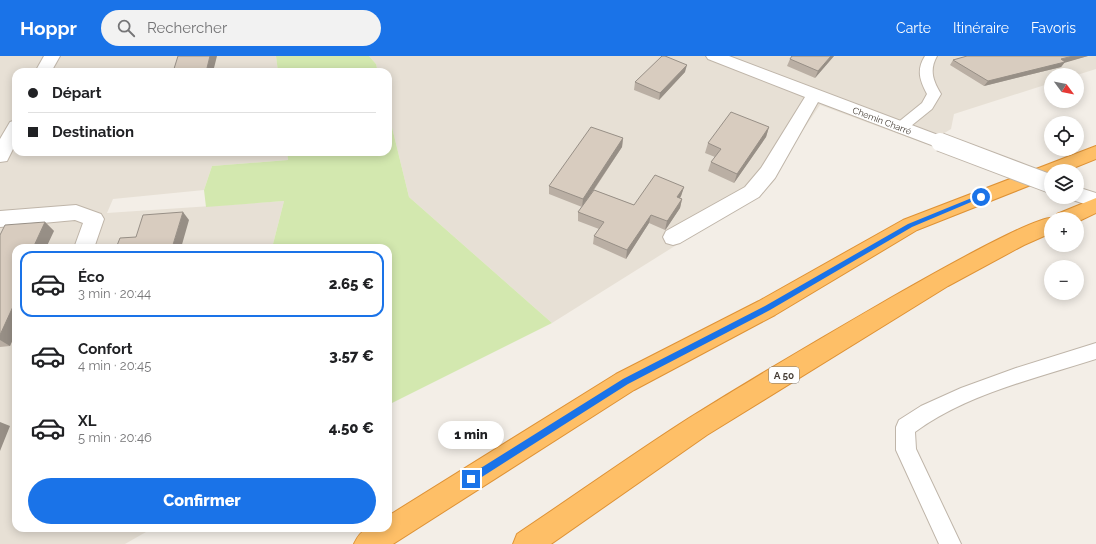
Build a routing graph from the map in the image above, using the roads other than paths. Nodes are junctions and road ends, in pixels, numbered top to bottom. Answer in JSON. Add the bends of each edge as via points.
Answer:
{"nodes":[{"id":1,"x":52,"y":56,"type":"edge"},
{"id":2,"x":714,"y":56,"type":"edge"},
{"id":3,"x":931,"y":56,"type":"edge"},
{"id":4,"x":45,"y":68,"type":"edge"},
{"id":5,"x":814,"y":94,"type":"junction"},
{"id":6,"x":12,"y":119,"type":"edge"},
{"id":7,"x":0,"y":120,"type":"edge"},
{"id":8,"x":901,"y":128,"type":"junction"},
{"id":9,"x":12,"y":134,"type":"edge"},
{"id":10,"x":1096,"y":152,"type":"edge"},
{"id":11,"x":0,"y":156,"type":"edge"},
{"id":12,"x":1044,"y":181,"type":"edge"},
{"id":13,"x":1084,"y":197,"type":"edge"},
{"id":14,"x":1096,"y":201,"type":"edge"},
{"id":15,"x":1096,"y":206,"type":"edge"},
{"id":16,"x":1081,"y":212,"type":"edge"},
{"id":17,"x":0,"y":219,"type":"edge"},
{"id":18,"x":1044,"y":228,"type":"edge"},
{"id":19,"x":673,"y":237,"type":"dead end"},
{"id":20,"x":85,"y":244,"type":"edge"},
{"id":21,"x":1096,"y":351,"type":"edge"},
{"id":22,"x":392,"y":529,"type":"edge"},
{"id":23,"x":387,"y":532,"type":"edge"},
{"id":24,"x":368,"y":544,"type":"edge"},
{"id":25,"x":527,"y":544,"type":"edge"},
{"id":26,"x":950,"y":544,"type":"edge"}],
"edges":[{"from":1,"to":4,"type":"street"},
{"from":2,"to":5,"type":"street","name":"Chemin Charré"},
{"from":3,"to":8,"type":"lane","via":[[926,63],[925,79],[934,94],[927,106]]},
{"from":5,"to":8,"type":"street","name":"Chemin Charré"},
{"from":5,"to":19,"type":"street","via":[[768,172],[752,192]]},
{"from":6,"to":7,"type":"street"},
{"from":8,"to":12,"type":"street","name":"Chemin Charré","bridge":true},
{"from":9,"to":11,"type":"street"},
{"from":10,"to":22,"type":"highway","via":[[910,226],[767,308],[625,382]]},
{"from":13,"to":14,"type":"street"},
{"from":15,"to":16,"type":"highway"},
{"from":17,"to":20,"type":"street","via":[[76,212],[94,219]]},
{"from":18,"to":25,"type":"highway","number":"A 50","via":[[1017,239],[940,280],[698,427]]},
{"from":21,"to":26,"type":"lane","via":[[997,383],[949,402],[906,427],[906,450]]},
{"from":23,"to":24,"type":"highway"}]}
